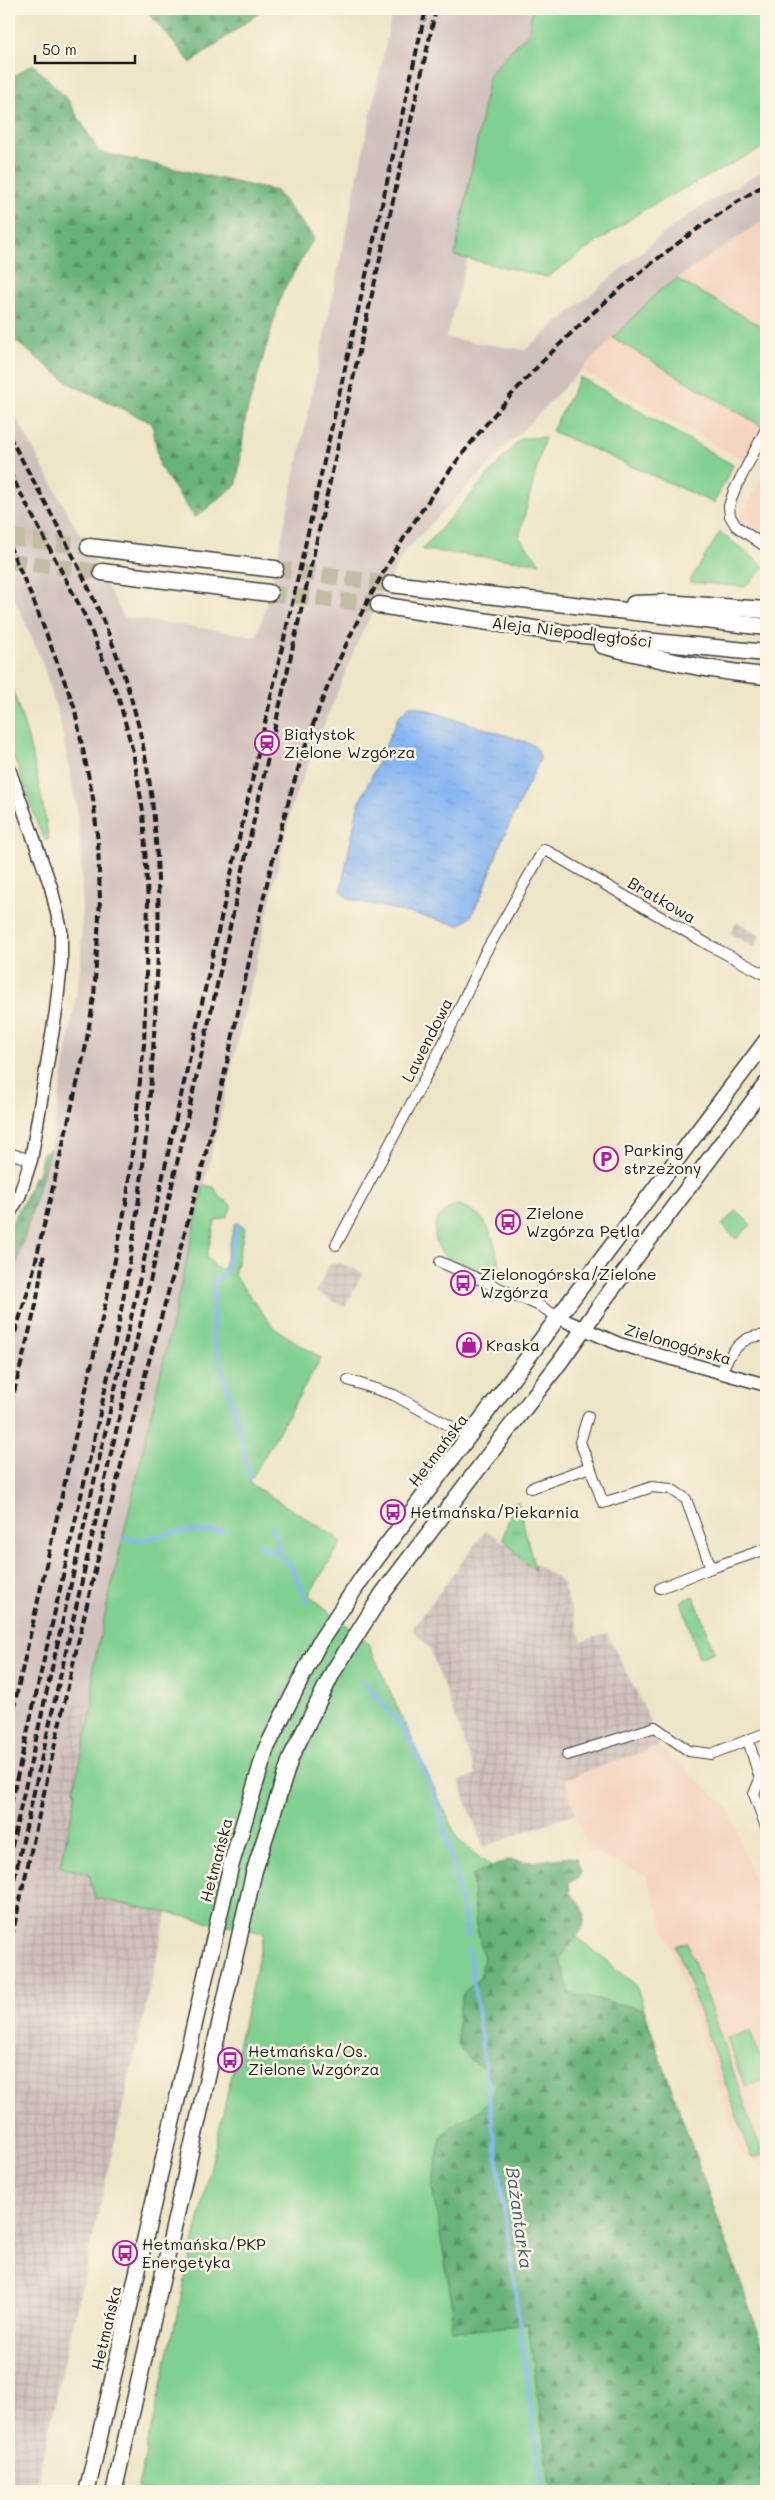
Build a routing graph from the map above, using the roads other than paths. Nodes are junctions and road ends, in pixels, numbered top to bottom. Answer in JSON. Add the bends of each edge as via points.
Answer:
{"nodes":[{"id":1,"x":766,"y":429,"type":"edge"},
{"id":2,"x":88,"y":547,"type":"tunnel mouth"},
{"id":3,"x":766,"y":547,"type":"edge"},
{"id":4,"x":274,"y":569,"type":"tunnel mouth"},
{"id":5,"x":102,"y":572,"type":"tunnel mouth"},
{"id":6,"x":391,"y":584,"type":"tunnel mouth"},
{"id":7,"x":269,"y":593,"type":"tunnel mouth"},
{"id":8,"x":379,"y":605,"type":"tunnel mouth"},
{"id":9,"x":582,"y":606,"type":"junction"},
{"id":10,"x":766,"y":610,"type":"edge"},
{"id":11,"x":766,"y":627,"type":"edge"},
{"id":12,"x":554,"y":632,"type":"junction"},
{"id":13,"x":766,"y":653,"type":"edge"},
{"id":14,"x":766,"y":676,"type":"edge"},
{"id":15,"x":9,"y":769,"type":"edge"},
{"id":16,"x":544,"y":848,"type":"joint"},
{"id":17,"x":766,"y":975,"type":"edge"},
{"id":18,"x":766,"y":1041,"type":"edge"},
{"id":19,"x":766,"y":1084,"type":"edge"},
{"id":20,"x":9,"y":1153,"type":"edge"},
{"id":21,"x":31,"y":1160,"type":"junction"},
{"id":22,"x":9,"y":1214,"type":"edge"},
{"id":23,"x":336,"y":1244,"type":"dead end"},
{"id":24,"x":440,"y":1262,"type":"dead end"},
{"id":25,"x":559,"y":1318,"type":"junction"},
{"id":26,"x":583,"y":1329,"type":"junction"},
{"id":27,"x":766,"y":1337,"type":"edge"},
{"id":28,"x":721,"y":1373,"type":"junction"},
{"id":29,"x":348,"y":1380,"type":"dead end"},
{"id":30,"x":766,"y":1385,"type":"edge"},
{"id":31,"x":588,"y":1416,"type":"dead end"},
{"id":32,"x":470,"y":1437,"type":"junction"},
{"id":33,"x":590,"y":1467,"type":"junction"},
{"id":34,"x":531,"y":1488,"type":"dead end"},
{"id":35,"x":766,"y":1549,"type":"edge"},
{"id":36,"x":711,"y":1568,"type":"junction"},
{"id":37,"x":362,"y":1578,"type":"junction"},
{"id":38,"x":660,"y":1588,"type":"dead end"},
{"id":39,"x":383,"y":1593,"type":"junction"},
{"id":40,"x":766,"y":1733,"type":"edge"},
{"id":41,"x":748,"y":1740,"type":"junction"},
{"id":42,"x":567,"y":1755,"type":"dead end"},
{"id":43,"x":766,"y":1828,"type":"edge"},
{"id":44,"x":95,"y":2457,"type":"junction"},
{"id":45,"x":121,"y":2462,"type":"junction"},
{"id":46,"x":87,"y":2491,"type":"edge"},
{"id":47,"x":114,"y":2491,"type":"edge"}],
"edges":[{"from":1,"to":3,"type":"street","via":[[729,506],[736,526]]},
{"from":2,"to":4,"type":"main road"},
{"from":5,"to":7,"type":"main road"},
{"from":6,"to":9,"type":"main road","name":"Aleja Niepodległości"},
{"from":8,"to":12,"type":"main road","name":"Aleja Niepodległości"},
{"from":9,"to":10,"type":"main road","via":[[664,603]]},
{"from":9,"to":11,"type":"main road","name":"Aleja Niepodległości"},
{"from":12,"to":13,"type":"main road","name":"Aleja Niepodległości"},
{"from":12,"to":14,"type":"main road","via":[[638,654]]},
{"from":15,"to":21,"type":"street","via":[[51,887],[61,930],[56,1011]]},
{"from":16,"to":17,"type":"street","name":"Bratkowa","via":[[708,945]]},
{"from":16,"to":23,"type":"street","name":"Lawendowa","via":[[484,955],[444,1042]]},
{"from":18,"to":25,"type":"main road"},
{"from":19,"to":26,"type":"main road"},
{"from":20,"to":21,"type":"street"},
{"from":21,"to":22,"type":"street","via":[[22,1190]]},
{"from":24,"to":25,"type":"street","via":[[542,1307]]},
{"from":25,"to":26,"type":"street","name":"Zielonogórska"},
{"from":25,"to":32,"type":"main road","name":"Hetmańska"},
{"from":26,"to":28,"type":"street","name":"Zielonogórska","via":[[619,1344]]},
{"from":26,"to":39,"type":"main road"},
{"from":27,"to":28,"type":"street","via":[[761,1335],[742,1343],[728,1355]]},
{"from":28,"to":30,"type":"street","name":"Zielonogórska"},
{"from":29,"to":32,"type":"street","via":[[394,1394]]},
{"from":31,"to":33,"type":"street","via":[[580,1442]]},
{"from":32,"to":37,"type":"main road","name":"Hetmańska"},
{"from":33,"to":34,"type":"street"},
{"from":33,"to":36,"type":"street","via":[[603,1503],[652,1487],[671,1489],[686,1499]]},
{"from":35,"to":36,"type":"street"},
{"from":36,"to":38,"type":"street"},
{"from":37,"to":39,"type":"main road"},
{"from":37,"to":44,"type":"main road","name":"Hetmańska","via":[[319,1643],[266,1749],[231,1865]]},
{"from":39,"to":45,"type":"main road","via":[[333,1672],[291,1757],[254,1872]]},
{"from":40,"to":41,"type":"street"},
{"from":41,"to":42,"type":"street","via":[[711,1754],[689,1751],[655,1727]]},
{"from":41,"to":43,"type":"street","via":[[760,1779],[754,1794]]},
{"from":44,"to":45,"type":"main road"},
{"from":44,"to":46,"type":"main road","name":"Hetmańska"},
{"from":45,"to":47,"type":"main road"}]}
